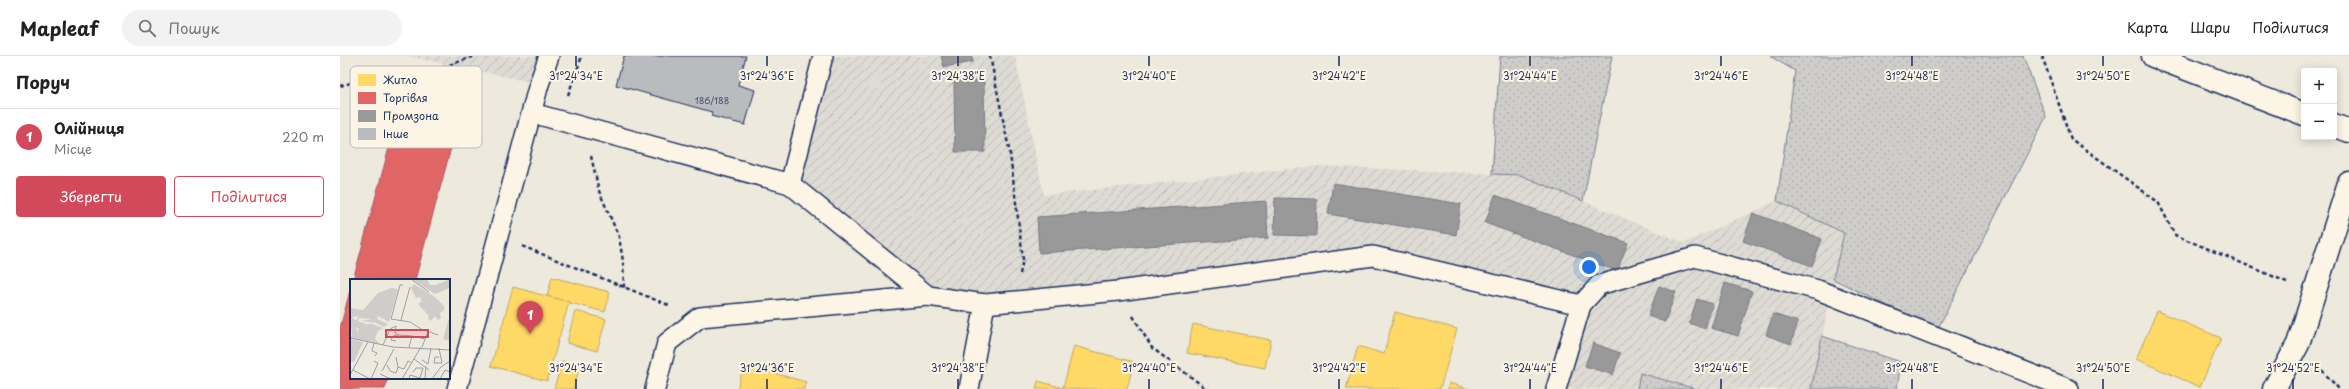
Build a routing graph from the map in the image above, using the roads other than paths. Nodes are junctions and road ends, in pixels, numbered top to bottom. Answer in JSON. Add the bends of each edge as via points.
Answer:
{"nodes":[{"id":1,"x":549,"y":56,"type":"edge"},
{"id":2,"x":823,"y":56,"type":"edge"},
{"id":3,"x":2153,"y":56,"type":"edge"},
{"id":4,"x":532,"y":113,"type":"junction"},
{"id":5,"x":2301,"y":113,"type":"edge"},
{"id":6,"x":2337,"y":126,"type":"edge"},
{"id":7,"x":2349,"y":131,"type":"edge"},
{"id":8,"x":2349,"y":183,"type":"edge"},
{"id":9,"x":790,"y":184,"type":"junction"},
{"id":10,"x":928,"y":296,"type":"junction"},
{"id":11,"x":985,"y":304,"type":"junction"},
{"id":12,"x":1581,"y":305,"type":"junction"},
{"id":13,"x":457,"y":389,"type":"edge"},
{"id":14,"x":655,"y":389,"type":"edge"},
{"id":15,"x":969,"y":389,"type":"edge"},
{"id":16,"x":1556,"y":389,"type":"edge"},
{"id":17,"x":2069,"y":389,"type":"edge"},
{"id":18,"x":2274,"y":389,"type":"edge"}],
"edges":[{"from":1,"to":4,"type":"lane"},
{"from":2,"to":9,"type":"lane"},
{"from":3,"to":5,"type":"street"},
{"from":4,"to":9,"type":"lane"},
{"from":4,"to":13,"type":"lane"},
{"from":6,"to":7,"type":"street"},
{"from":8,"to":18,"type":"street","via":[[2298,344]]},
{"from":9,"to":10,"type":"lane"},
{"from":10,"to":11,"type":"lane"},
{"from":10,"to":14,"type":"lane","via":[[700,317],[667,343]]},
{"from":11,"to":12,"type":"lane","via":[[1118,291],[1373,256]]},
{"from":11,"to":15,"type":"lane"},
{"from":12,"to":16,"type":"lane"},
{"from":12,"to":17,"type":"lane","via":[[1599,285],[1695,257],[1818,290]]}]}
